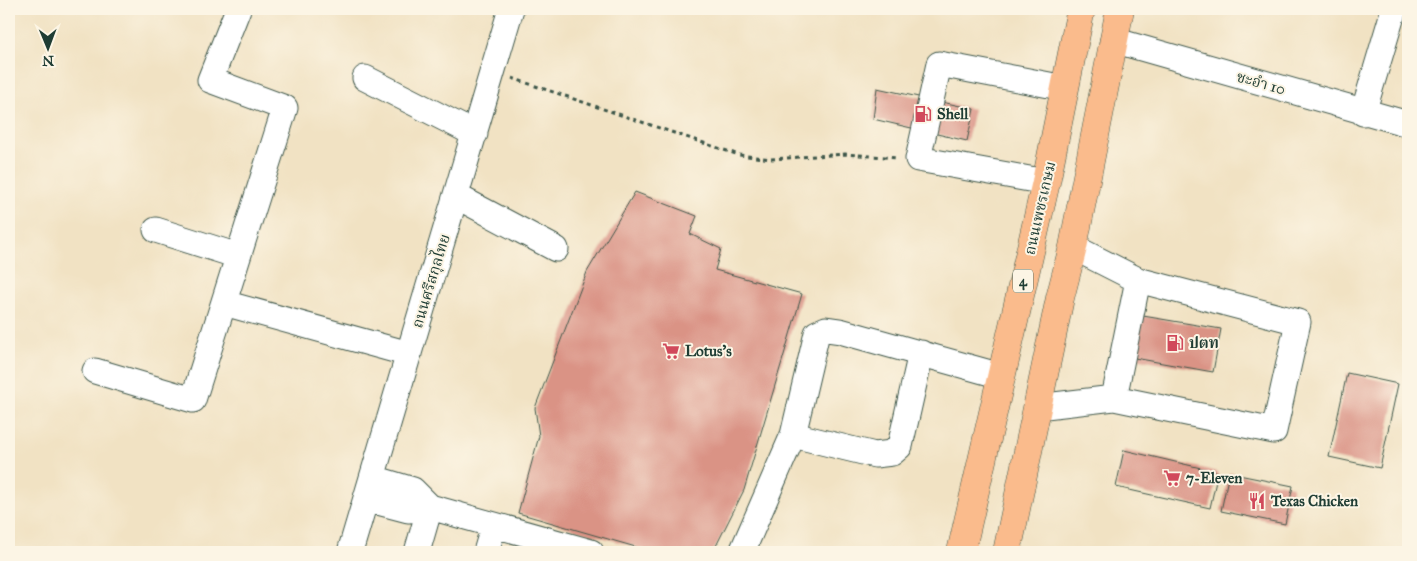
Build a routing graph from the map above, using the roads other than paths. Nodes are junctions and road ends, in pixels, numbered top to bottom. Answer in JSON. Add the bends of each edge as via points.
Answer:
{"nodes":[{"id":1,"x":238,"y":9,"type":"edge"},
{"id":2,"x":511,"y":9,"type":"edge"},
{"id":3,"x":1082,"y":9,"type":"edge"},
{"id":4,"x":1120,"y":9,"type":"edge"},
{"id":5,"x":1394,"y":9,"type":"edge"},
{"id":6,"x":1113,"y":40,"type":"junction"},
{"id":7,"x":365,"y":78,"type":"dead end"},
{"id":8,"x":1065,"y":88,"type":"junction"},
{"id":9,"x":1363,"y":113,"type":"junction"},
{"id":10,"x":1408,"y":124,"type":"edge"},
{"id":11,"x":475,"y":134,"type":"junction"},
{"id":12,"x":1046,"y":182,"type":"junction"},
{"id":13,"x":456,"y":196,"type":"junction"},
{"id":14,"x":156,"y":230,"type":"dead end"},
{"id":15,"x":1073,"y":248,"type":"junction"},
{"id":16,"x":556,"y":249,"type":"dead end"},
{"id":17,"x":238,"y":256,"type":"junction"},
{"id":18,"x":1138,"y":280,"type":"junction"},
{"id":19,"x":224,"y":303,"type":"junction"},
{"id":20,"x":921,"y":353,"type":"junction"},
{"id":21,"x":409,"y":354,"type":"junction"},
{"id":22,"x":95,"y":371,"type":"dead end"},
{"id":23,"x":1001,"y":376,"type":"junction"},
{"id":24,"x":1114,"y":398,"type":"junction"},
{"id":25,"x":1037,"y":407,"type":"junction"},
{"id":26,"x":793,"y":435,"type":"junction"},
{"id":27,"x":370,"y":488,"type":"junction"},
{"id":28,"x":430,"y":507,"type":"junction"},
{"id":29,"x":494,"y":525,"type":"junction"},
{"id":30,"x":546,"y":546,"type":"edge"},
{"id":31,"x":350,"y":552,"type":"edge"},
{"id":32,"x":417,"y":552,"type":"edge"},
{"id":33,"x":486,"y":552,"type":"edge"},
{"id":34,"x":591,"y":552,"type":"edge"},
{"id":35,"x":742,"y":552,"type":"edge"},
{"id":36,"x":960,"y":552,"type":"edge"},
{"id":37,"x":1007,"y":552,"type":"edge"}],
"edges":[{"from":1,"to":17,"type":"street","via":[[210,80],[285,108]]},
{"from":2,"to":11,"type":"street","name":"ถนนศรีสกุลไทย"},
{"from":3,"to":8,"type":"main road","name":"ถนนเพชรเกษม","number":"4"},
{"from":4,"to":6,"type":"main road"},
{"from":5,"to":9,"type":"street"},
{"from":6,"to":9,"type":"street","name":"ชะอำ 10"},
{"from":6,"to":15,"type":"main road"},
{"from":7,"to":11,"type":"street"},
{"from":8,"to":12,"type":"main road","name":"ถนนเพชรเกษม","number":"4"},
{"from":8,"to":12,"type":"street","via":[[939,64],[918,159]]},
{"from":9,"to":10,"type":"street","name":"ชะอำ 10"},
{"from":11,"to":13,"type":"street","name":"ถนนศรีสกุลไทย"},
{"from":12,"to":23,"type":"main road","name":"ถนนเพชรเกษม","number":"4"},
{"from":13,"to":16,"type":"street"},
{"from":13,"to":21,"type":"street","name":"ถนนศรีสกุลไทย"},
{"from":14,"to":17,"type":"street"},
{"from":15,"to":18,"type":"street"},
{"from":15,"to":25,"type":"main road"},
{"from":17,"to":19,"type":"street"},
{"from":18,"to":24,"type":"street"},
{"from":18,"to":24,"type":"street","via":[[1298,322],[1274,431]]},
{"from":19,"to":21,"type":"street"},
{"from":19,"to":22,"type":"street","via":[[193,400]]},
{"from":20,"to":23,"type":"street"},
{"from":20,"to":26,"type":"street","via":[[900,446],[892,453],[875,455]]},
{"from":20,"to":26,"type":"street","via":[[840,331],[826,329],[817,333]]},
{"from":21,"to":27,"type":"street","name":"ถนนศรีสกุลไทย"},
{"from":23,"to":36,"type":"main road","name":"ถนนเพชรเกษม","number":"4"},
{"from":24,"to":25,"type":"street"},
{"from":25,"to":37,"type":"main road"},
{"from":26,"to":35,"type":"street"},
{"from":27,"to":28,"type":"street","via":[[413,490]]},
{"from":27,"to":31,"type":"street","name":"ถนนศรีสกุลไทย"},
{"from":28,"to":29,"type":"street"},
{"from":28,"to":32,"type":"street"},
{"from":29,"to":30,"type":"street"},
{"from":29,"to":33,"type":"street"},
{"from":30,"to":34,"type":"street"}]}
